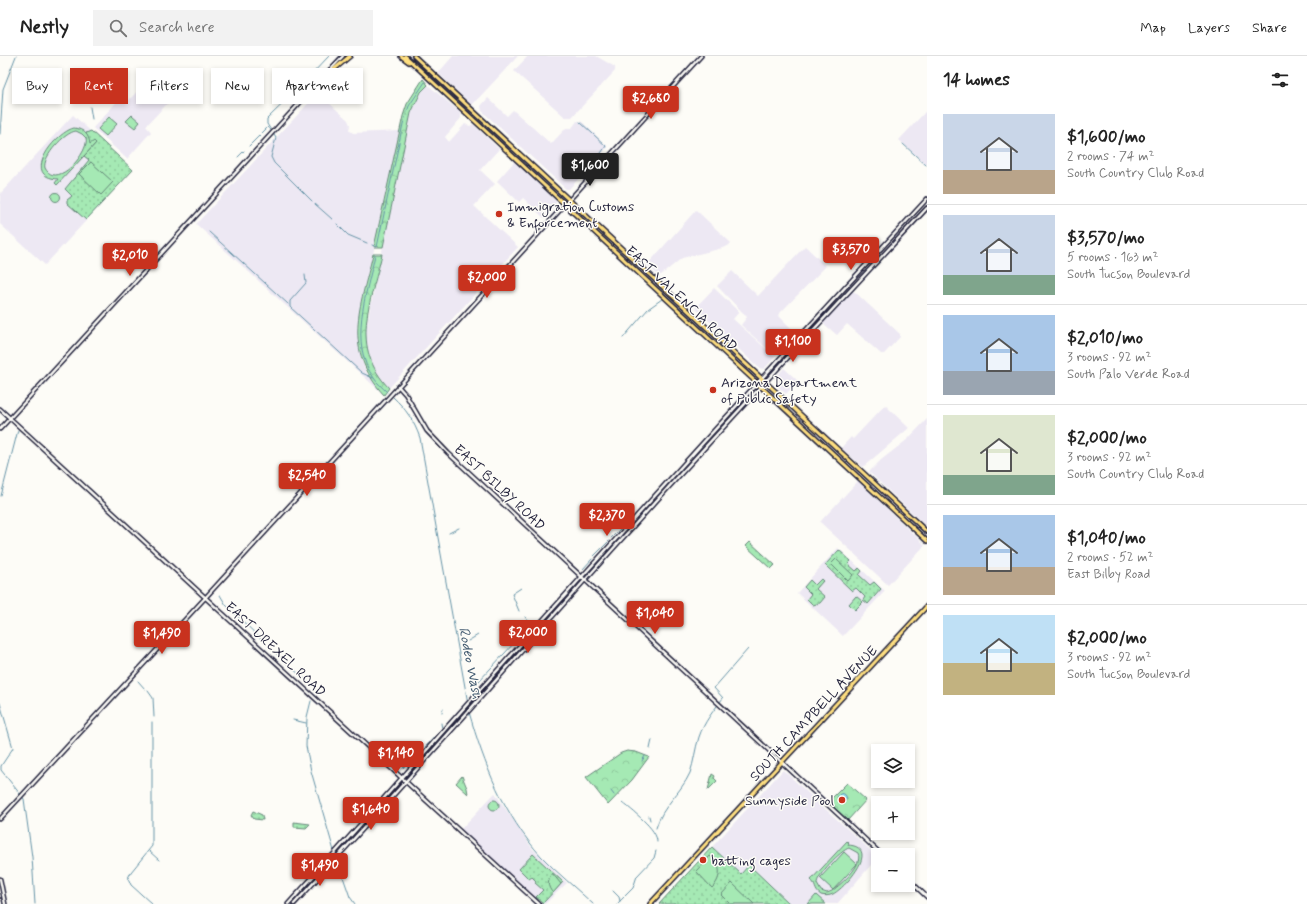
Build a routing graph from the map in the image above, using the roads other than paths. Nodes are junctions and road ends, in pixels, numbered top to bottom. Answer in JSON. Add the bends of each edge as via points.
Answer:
{"nodes":[{"id":1,"x":343,"y":56,"type":"edge"},
{"id":2,"x":350,"y":56,"type":"edge"},
{"id":3,"x":401,"y":56,"type":"edge"},
{"id":4,"x":405,"y":56,"type":"edge"},
{"id":5,"x":414,"y":56,"type":"edge"},
{"id":6,"x":700,"y":56,"type":"edge"},
{"id":7,"x":332,"y":68,"type":"edge"},
{"id":8,"x":336,"y":68,"type":"edge"},
{"id":9,"x":421,"y":71,"type":"junction"},
{"id":10,"x":299,"y":104,"type":"edge"},
{"id":11,"x":473,"y":110,"type":"junction"},
{"id":12,"x":469,"y":114,"type":"junction"},
{"id":13,"x":569,"y":198,"type":"junction"},
{"id":14,"x":927,"y":200,"type":"edge"},
{"id":15,"x":565,"y":203,"type":"junction"},
{"id":16,"x":927,"y":208,"type":"edge"},
{"id":17,"x":618,"y":244,"type":"junction"},
{"id":18,"x":613,"y":249,"type":"junction"},
{"id":19,"x":660,"y":284,"type":"junction"},
{"id":20,"x":655,"y":288,"type":"junction"},
{"id":21,"x":712,"y":332,"type":"junction"},
{"id":22,"x":708,"y":337,"type":"junction"},
{"id":23,"x":762,"y":378,"type":"junction"},
{"id":24,"x":766,"y":382,"type":"junction"},
{"id":25,"x":757,"y":383,"type":"junction"},
{"id":26,"x":398,"y":386,"type":"junction"},
{"id":27,"x":761,"y":387,"type":"junction"},
{"id":28,"x":0,"y":409,"type":"edge"},
{"id":29,"x":10,"y":418,"type":"junction"},
{"id":30,"x":810,"y":424,"type":"junction"},
{"id":31,"x":0,"y":429,"type":"edge"},
{"id":32,"x":806,"y":429,"type":"junction"},
{"id":33,"x":927,"y":532,"type":"edge"},
{"id":34,"x":927,"y":541,"type":"edge"},
{"id":35,"x":582,"y":577,"type":"junction"},
{"id":36,"x":585,"y":580,"type":"junction"},
{"id":37,"x":205,"y":598,"type":"junction"},
{"id":38,"x":927,"y":606,"type":"edge"},
{"id":39,"x":783,"y":762,"type":"junction"},
{"id":40,"x":403,"y":779,"type":"junction"},
{"id":41,"x":406,"y":782,"type":"junction"},
{"id":42,"x":0,"y":819,"type":"edge"},
{"id":43,"x":875,"y":848,"type":"edge"},
{"id":44,"x":0,"y":878,"type":"edge"},
{"id":45,"x":915,"y":886,"type":"edge"},
{"id":46,"x":927,"y":897,"type":"edge"},
{"id":47,"x":0,"y":900,"type":"edge"},
{"id":48,"x":1,"y":904,"type":"edge"},
{"id":49,"x":5,"y":904,"type":"edge"},
{"id":50,"x":288,"y":904,"type":"edge"},
{"id":51,"x":294,"y":904,"type":"edge"},
{"id":52,"x":539,"y":904,"type":"edge"},
{"id":53,"x":650,"y":904,"type":"edge"}],
"edges":[{"from":1,"to":7,"type":"street"},
{"from":2,"to":8,"type":"main road"},
{"from":3,"to":9,"type":"main road"},
{"from":4,"to":9,"type":"main road","name":"EAST VALENCIA ROAD"},
{"from":5,"to":11,"type":"main road","name":"EAST VALENCIA ROAD"},
{"from":6,"to":13,"type":"street"},
{"from":9,"to":12,"type":"main road","name":"EAST VALENCIA ROAD"},
{"from":10,"to":29,"type":"street"},
{"from":11,"to":12,"type":"main road"},
{"from":11,"to":13,"type":"main road","name":"EAST VALENCIA ROAD"},
{"from":12,"to":15,"type":"main road","name":"EAST VALENCIA ROAD"},
{"from":13,"to":15,"type":"street"},
{"from":13,"to":17,"type":"main road","name":"EAST VALENCIA ROAD"},
{"from":14,"to":23,"type":"street"},
{"from":15,"to":18,"type":"main road","name":"EAST VALENCIA ROAD"},
{"from":15,"to":26,"type":"street"},
{"from":16,"to":24,"type":"street"},
{"from":17,"to":18,"type":"main road"},
{"from":17,"to":19,"type":"main road","name":"EAST VALENCIA ROAD"},
{"from":18,"to":20,"type":"main road","name":"EAST VALENCIA ROAD"},
{"from":19,"to":20,"type":"main road"},
{"from":19,"to":21,"type":"main road","name":"EAST VALENCIA ROAD"},
{"from":20,"to":22,"type":"main road","name":"EAST VALENCIA ROAD"},
{"from":21,"to":22,"type":"main road"},
{"from":21,"to":23,"type":"main road","name":"EAST VALENCIA ROAD"},
{"from":22,"to":25,"type":"main road","name":"EAST VALENCIA ROAD"},
{"from":23,"to":24,"type":"main road","name":"EAST VALENCIA ROAD"},
{"from":23,"to":25,"type":"street"},
{"from":24,"to":27,"type":"street"},
{"from":24,"to":30,"type":"main road","name":"EAST VALENCIA ROAD"},
{"from":25,"to":27,"type":"main road","name":"EAST VALENCIA ROAD"},
{"from":25,"to":35,"type":"street"},
{"from":26,"to":35,"type":"street","name":"EAST BILBY ROAD","via":[[428,432]]},
{"from":26,"to":37,"type":"street"},
{"from":27,"to":32,"type":"main road","name":"EAST VALENCIA ROAD"},
{"from":27,"to":36,"type":"street"},
{"from":28,"to":29,"type":"street","name":"EAST DREXEL ROAD"},
{"from":29,"to":31,"type":"street"},
{"from":29,"to":37,"type":"street","name":"EAST DREXEL ROAD"},
{"from":30,"to":32,"type":"main road"},
{"from":30,"to":33,"type":"main road","name":"EAST VALENCIA ROAD"},
{"from":32,"to":34,"type":"main road","name":"EAST VALENCIA ROAD"},
{"from":35,"to":36,"type":"street","name":"EAST BILBY ROAD"},
{"from":35,"to":40,"type":"street"},
{"from":36,"to":39,"type":"street","name":"EAST BILBY ROAD"},
{"from":36,"to":41,"type":"street"},
{"from":37,"to":40,"type":"street","name":"EAST DREXEL ROAD"},
{"from":37,"to":42,"type":"street"},
{"from":38,"to":39,"type":"main road","name":"SOUTH CAMPBELL AVENUE"},
{"from":39,"to":43,"type":"street","name":"EAST BILBY ROAD"},
{"from":39,"to":53,"type":"main road","name":"SOUTH CAMPBELL AVENUE"},
{"from":40,"to":41,"type":"street","name":"EAST DREXEL ROAD"},
{"from":40,"to":50,"type":"street"},
{"from":41,"to":51,"type":"street"},
{"from":41,"to":52,"type":"street","name":"EAST DREXEL ROAD"},
{"from":44,"to":49,"type":"street"},
{"from":45,"to":46,"type":"street"},
{"from":47,"to":48,"type":"street"}]}
